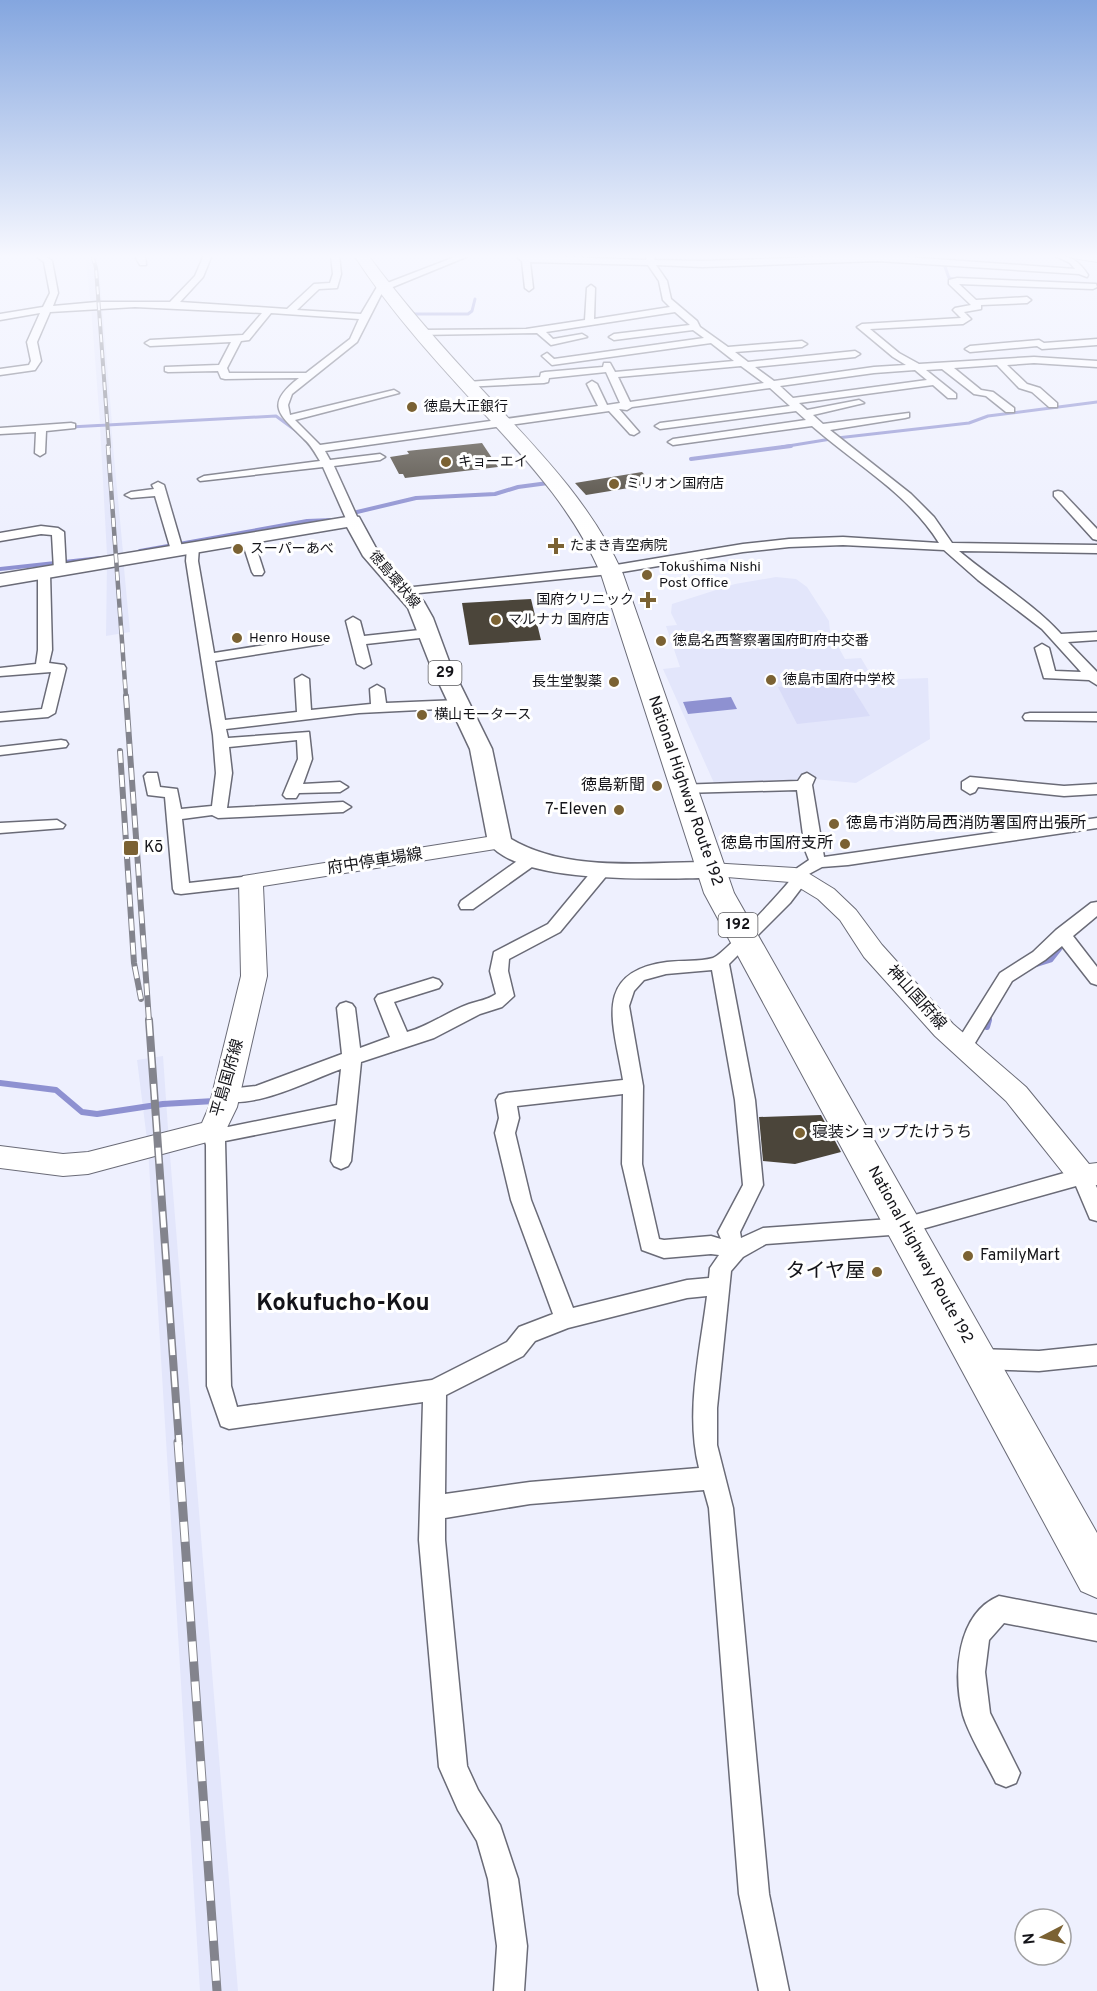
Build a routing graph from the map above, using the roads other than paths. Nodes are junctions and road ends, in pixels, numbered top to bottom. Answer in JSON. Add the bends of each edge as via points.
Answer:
{"nodes":[{"id":1,"x":33,"y":348,"type":"edge"},
{"id":2,"x":202,"y":348,"type":"edge"},
{"id":3,"x":232,"y":348,"type":"edge"},
{"id":4,"x":344,"y":348,"type":"edge"},
{"id":5,"x":433,"y":348,"type":"edge"},
{"id":6,"x":659,"y":348,"type":"edge"},
{"id":7,"x":743,"y":348,"type":"edge"},
{"id":8,"x":887,"y":348,"type":"edge"},
{"id":9,"x":982,"y":348,"type":"edge"},
{"id":10,"x":1047,"y":348,"type":"edge"},
{"id":11,"x":726,"y":349,"type":"junction"},
{"id":12,"x":826,"y":349,"type":"dead end"},
{"id":13,"x":970,"y":349,"type":"dead end"},
{"id":14,"x":855,"y":354,"type":"dead end"},
{"id":15,"x":547,"y":356,"type":"dead end"},
{"id":16,"x":603,"y":356,"type":"junction"},
{"id":17,"x":834,"y":356,"type":"junction"},
{"id":18,"x":632,"y":359,"type":"dead end"},
{"id":19,"x":193,"y":361,"type":"junction"},
{"id":20,"x":999,"y":362,"type":"junction"},
{"id":21,"x":1077,"y":362,"type":"junction"},
{"id":22,"x":745,"y":364,"type":"junction"},
{"id":23,"x":1097,"y":364,"type":"edge"},
{"id":24,"x":945,"y":366,"type":"junction"},
{"id":25,"x":916,"y":367,"type":"junction"},
{"id":26,"x":222,"y":368,"type":"junction"},
{"id":27,"x":168,"y":369,"type":"dead end"},
{"id":28,"x":0,"y":372,"type":"edge"},
{"id":29,"x":611,"y":372,"type":"junction"},
{"id":30,"x":308,"y":376,"type":"junction"},
{"id":31,"x":934,"y":382,"type":"junction"},
{"id":32,"x":592,"y":384,"type":"dead end"},
{"id":33,"x":467,"y":385,"type":"junction"},
{"id":34,"x":772,"y":385,"type":"junction"},
{"id":35,"x":888,"y":388,"type":"junction"},
{"id":36,"x":394,"y":393,"type":"dead end"},
{"id":37,"x":952,"y":396,"type":"dead end"},
{"id":38,"x":900,"y":398,"type":"dead end"},
{"id":39,"x":876,"y":400,"type":"dead end"},
{"id":40,"x":794,"y":404,"type":"junction"},
{"id":41,"x":1053,"y":405,"type":"dead end"},
{"id":42,"x":627,"y":407,"type":"junction"},
{"id":43,"x":609,"y":409,"type":"junction"},
{"id":44,"x":1010,"y":410,"type":"dead end"},
{"id":45,"x":646,"y":412,"type":"dead end"},
{"id":46,"x":905,"y":415,"type":"dead end"},
{"id":47,"x":289,"y":418,"type":"junction"},
{"id":48,"x":503,"y":424,"type":"junction"},
{"id":49,"x":818,"y":425,"type":"junction"},
{"id":50,"x":70,"y":426,"type":"dead end"},
{"id":51,"x":660,"y":426,"type":"dead end"},
{"id":52,"x":41,"y":430,"type":"junction"},
{"id":53,"x":0,"y":431,"type":"edge"},
{"id":54,"x":634,"y":432,"type":"dead end"},
{"id":55,"x":673,"y":442,"type":"dead end"},
{"id":56,"x":317,"y":449,"type":"junction"},
{"id":57,"x":40,"y":453,"type":"dead end"},
{"id":58,"x":380,"y":457,"type":"dead end"},
{"id":59,"x":327,"y":464,"type":"junction"},
{"id":60,"x":204,"y":479,"type":"dead end"},
{"id":61,"x":131,"y":495,"type":"dead end"},
{"id":62,"x":1079,"y":500,"type":"dead end"},
{"id":63,"x":165,"y":508,"type":"junction"},
{"id":64,"x":150,"y":510,"type":"dead end"},
{"id":65,"x":353,"y":521,"type":"junction"},
{"id":66,"x":1097,"y":536,"type":"edge"},
{"id":67,"x":0,"y":537,"type":"edge"},
{"id":68,"x":247,"y":538,"type":"junction"},
{"id":69,"x":180,"y":547,"type":"junction"},
{"id":70,"x":948,"y":547,"type":"junction"},
{"id":71,"x":1097,"y":549,"type":"edge"},
{"id":72,"x":56,"y":566,"type":"junction"},
{"id":73,"x":610,"y":570,"type":"junction"},
{"id":74,"x":258,"y":572,"type":"dead end"},
{"id":75,"x":0,"y":580,"type":"edge"},
{"id":76,"x":404,"y":592,"type":"junction"},
{"id":77,"x":353,"y":621,"type":"dead end"},
{"id":78,"x":429,"y":633,"type":"junction"},
{"id":79,"x":1097,"y":636,"type":"edge"},
{"id":80,"x":1059,"y":638,"type":"junction"},
{"id":81,"x":322,"y":640,"type":"dead end"},
{"id":82,"x":358,"y":640,"type":"junction"},
{"id":83,"x":1042,"y":648,"type":"dead end"},
{"id":84,"x":207,"y":658,"type":"junction"},
{"id":85,"x":364,"y":664,"type":"dead end"},
{"id":86,"x":42,"y":667,"type":"junction"},
{"id":87,"x":0,"y":672,"type":"edge"},
{"id":88,"x":1096,"y":678,"type":"edge"},
{"id":89,"x":302,"y":679,"type":"dead end"},
{"id":90,"x":377,"y":689,"type":"dead end"},
{"id":91,"x":459,"y":704,"type":"junction"},
{"id":92,"x":379,"y":708,"type":"junction"},
{"id":93,"x":304,"y":716,"type":"junction"},
{"id":94,"x":0,"y":717,"type":"edge"},
{"id":95,"x":1030,"y":717,"type":"dead end"},
{"id":96,"x":1097,"y":717,"type":"edge"},
{"id":97,"x":219,"y":725,"type":"junction"},
{"id":98,"x":221,"y":743,"type":"junction"},
{"id":99,"x":61,"y":744,"type":"dead end"},
{"id":100,"x":0,"y":751,"type":"edge"},
{"id":101,"x":152,"y":776,"type":"dead end"},
{"id":102,"x":332,"y":785,"type":"dead end"},
{"id":103,"x":682,"y":788,"type":"junction"},
{"id":104,"x":970,"y":789,"type":"dead end"},
{"id":105,"x":1097,"y":789,"type":"edge"},
{"id":106,"x":343,"y":807,"type":"dead end"},
{"id":107,"x":218,"y":813,"type":"dead end"},
{"id":108,"x":173,"y":815,"type":"junction"},
{"id":109,"x":1097,"y":823,"type":"edge"},
{"id":110,"x":57,"y":825,"type":"dead end"},
{"id":111,"x":0,"y":828,"type":"edge"},
{"id":112,"x":500,"y":842,"type":"junction"},
{"id":113,"x":533,"y":858,"type":"junction"},
{"id":114,"x":602,"y":870,"type":"junction"},
{"id":115,"x":710,"y":870,"type":"junction"},
{"id":116,"x":804,"y":872,"type":"junction"},
{"id":117,"x":251,"y":881,"type":"junction"},
{"id":118,"x":467,"y":905,"type":"dead end"},
{"id":119,"x":1097,"y":907,"type":"edge"},
{"id":120,"x":1062,"y":934,"type":"junction"},
{"id":121,"x":745,"y":938,"type":"junction"},
{"id":122,"x":720,"y":963,"type":"junction"},
{"id":123,"x":1097,"y":979,"type":"edge"},
{"id":124,"x":433,"y":984,"type":"dead end"},
{"id":125,"x":346,"y":1008,"type":"dead end"},
{"id":126,"x":401,"y":1040,"type":"junction"},
{"id":127,"x":962,"y":1048,"type":"junction"},
{"id":128,"x":352,"y":1058,"type":"junction"},
{"id":129,"x":633,"y":1086,"type":"junction"},
{"id":130,"x":226,"y":1095,"type":"junction"},
{"id":131,"x":346,"y":1110,"type":"junction"},
{"id":132,"x":212,"y":1131,"type":"junction"},
{"id":133,"x":0,"y":1157,"type":"edge"},
{"id":134,"x":341,"y":1161,"type":"dead end"},
{"id":135,"x":1089,"y":1175,"type":"edge"},
{"id":136,"x":1097,"y":1213,"type":"edge"},
{"id":137,"x":904,"y":1226,"type":"junction"},
{"id":138,"x":735,"y":1251,"type":"junction"},
{"id":139,"x":718,"y":1286,"type":"junction"},
{"id":140,"x":566,"y":1319,"type":"junction"},
{"id":141,"x":1097,"y":1354,"type":"edge"},
{"id":142,"x":977,"y":1359,"type":"junction"},
{"id":143,"x":435,"y":1390,"type":"junction"},
{"id":144,"x":715,"y":1478,"type":"junction"},
{"id":145,"x":432,"y":1508,"type":"junction"},
{"id":146,"x":1097,"y":1576,"type":"edge"},
{"id":147,"x":1097,"y":1628,"type":"edge"},
{"id":148,"x":1006,"y":1773,"type":"dead end"},
{"id":149,"x":509,"y":1991,"type":"edge"},
{"id":150,"x":774,"y":1991,"type":"edge"}],
"edges":[{"from":1,"to":28,"type":"street","via":[[36,361],[32,368]]},
{"from":2,"to":19,"type":"street"},
{"from":3,"to":26,"type":"street"},
{"from":4,"to":30,"type":"street"},
{"from":5,"to":33,"type":"highway","name":"National Highway Route 192","number":"192"},
{"from":6,"to":16,"type":"street"},
{"from":7,"to":11,"type":"street"},
{"from":8,"to":25,"type":"street"},
{"from":9,"to":13,"type":"street"},
{"from":10,"to":21,"type":"street"},
{"from":11,"to":18,"type":"street"},
{"from":11,"to":22,"type":"street"},
{"from":12,"to":17,"type":"street"},
{"from":14,"to":17,"type":"street"},
{"from":15,"to":16,"type":"street","via":[[552,362]]},
{"from":16,"to":29,"type":"street"},
{"from":17,"to":22,"type":"street"},
{"from":19,"to":26,"type":"street"},
{"from":19,"to":27,"type":"street"},
{"from":20,"to":21,"type":"street"},
{"from":20,"to":24,"type":"street"},
{"from":20,"to":41,"type":"street","via":[[1023,386],[1036,390]]},
{"from":21,"to":23,"type":"street"},
{"from":22,"to":29,"type":"street"},
{"from":22,"to":34,"type":"street"},
{"from":24,"to":25,"type":"street"},
{"from":24,"to":44,"type":"street","via":[[978,392],[988,394]]},
{"from":25,"to":31,"type":"street"},
{"from":25,"to":34,"type":"street"},
{"from":26,"to":30,"type":"street","via":[[225,376]]},
{"from":29,"to":33,"type":"street"},
{"from":29,"to":42,"type":"street"},
{"from":30,"to":47,"type":"street","via":[[285,396],[284,411]]},
{"from":31,"to":35,"type":"street","via":[[914,388]]},
{"from":31,"to":37,"type":"street"},
{"from":32,"to":43,"type":"street"},
{"from":33,"to":48,"type":"highway","name":"National Highway Route 192","number":"192"},
{"from":34,"to":40,"type":"street"},
{"from":34,"to":42,"type":"street"},
{"from":35,"to":38,"type":"street"},
{"from":35,"to":40,"type":"street"},
{"from":36,"to":47,"type":"street"},
{"from":39,"to":40,"type":"street"},
{"from":40,"to":45,"type":"street"},
{"from":40,"to":49,"type":"street"},
{"from":40,"to":51,"type":"street"},
{"from":42,"to":43,"type":"street"},
{"from":43,"to":48,"type":"street"},
{"from":43,"to":54,"type":"street"},
{"from":46,"to":49,"type":"street"},
{"from":47,"to":56,"type":"street"},
{"from":48,"to":56,"type":"street"},
{"from":48,"to":73,"type":"highway","name":"National Highway Route 192","number":"192","via":[[574,502]]},
{"from":49,"to":55,"type":"street"},
{"from":49,"to":70,"type":"street","via":[[907,496],[930,519]]},
{"from":50,"to":52,"type":"street"},
{"from":52,"to":53,"type":"street"},
{"from":52,"to":57,"type":"street"},
{"from":56,"to":59,"type":"street"},
{"from":58,"to":59,"type":"street"},
{"from":59,"to":60,"type":"street"},
{"from":59,"to":65,"type":"street"},
{"from":61,"to":63,"type":"street","via":[[159,488]]},
{"from":62,"to":66,"type":"street","via":[[1061,497],[1088,520]]},
{"from":63,"to":64,"type":"street"},
{"from":63,"to":69,"type":"street","via":[[165,525]]},
{"from":65,"to":68,"type":"main road"},
{"from":65,"to":76,"type":"main road","name":"徳島環状線","number":"29","via":[[369,552]]},
{"from":67,"to":72,"type":"street","via":[[41,530],[58,532]]},
{"from":68,"to":69,"type":"main road"},
{"from":68,"to":74,"type":"street"},
{"from":69,"to":72,"type":"main road"},
{"from":69,"to":84,"type":"street","via":[[192,561]]},
{"from":70,"to":71,"type":"street"},
{"from":70,"to":73,"type":"street","via":[[843,541],[789,543]]},
{"from":70,"to":80,"type":"street"},
{"from":72,"to":75,"type":"main road"},
{"from":72,"to":86,"type":"street"},
{"from":73,"to":76,"type":"street"},
{"from":73,"to":103,"type":"highway","name":"National Highway Route 192","number":"192"},
{"from":76,"to":78,"type":"main road","name":"徳島環状線","number":"29","via":[[417,606]]},
{"from":77,"to":82,"type":"street"},
{"from":78,"to":82,"type":"street"},
{"from":78,"to":91,"type":"main road","name":"徳島環状線","number":"29"},
{"from":79,"to":80,"type":"street"},
{"from":80,"to":88,"type":"street"},
{"from":81,"to":84,"type":"street"},
{"from":82,"to":85,"type":"street"},
{"from":83,"to":88,"type":"street","via":[[1049,675]]},
{"from":84,"to":97,"type":"street"},
{"from":86,"to":87,"type":"street"},
{"from":86,"to":94,"type":"street","via":[[59,668],[48,713]]},
{"from":89,"to":93,"type":"street"},
{"from":90,"to":92,"type":"street"},
{"from":91,"to":92,"type":"street"},
{"from":91,"to":112,"type":"main road","name":"徳島環状線","number":"29","via":[[481,749]]},
{"from":92,"to":93,"type":"street"},
{"from":93,"to":97,"type":"street"},
{"from":95,"to":96,"type":"street"},
{"from":97,"to":98,"type":"street"},
{"from":98,"to":102,"type":"street","via":[[304,735],[305,759],[292,792]]},
{"from":98,"to":108,"type":"street","via":[[224,773],[219,810]]},
{"from":99,"to":100,"type":"street"},
{"from":101,"to":108,"type":"street","via":[[153,792],[172,792]]},
{"from":103,"to":115,"type":"highway","name":"National Highway Route 192","number":"192"},
{"from":103,"to":116,"type":"street","via":[[806,782],[813,850]]},
{"from":104,"to":105,"type":"street","via":[[970,783],[1064,792]]},
{"from":106,"to":107,"type":"street"},
{"from":108,"to":117,"type":"street","via":[[181,889]]},
{"from":109,"to":116,"type":"street","via":[[848,860]]},
{"from":110,"to":111,"type":"street"},
{"from":112,"to":113,"type":"main road"},
{"from":112,"to":117,"type":"main road","name":"府中停車場線"},
{"from":113,"to":114,"type":"main road"},
{"from":113,"to":118,"type":"street"},
{"from":114,"to":115,"type":"main road"},
{"from":114,"to":126,"type":"street","via":[[554,928],[500,956],[505,996],[427,1034]]},
{"from":115,"to":116,"type":"main road","name":"神山国府線"},
{"from":115,"to":121,"type":"highway","name":"National Highway Route 192","number":"192"},
{"from":116,"to":121,"type":"street","via":[[784,899]]},
{"from":116,"to":127,"type":"main road","name":"神山国府線","via":[[848,915],[873,951]]},
{"from":117,"to":130,"type":"main road","name":"平島国府線","via":[[255,976]]},
{"from":119,"to":120,"type":"street"},
{"from":120,"to":123,"type":"street"},
{"from":120,"to":127,"type":"street","via":[[1039,956],[1006,977]]},
{"from":121,"to":122,"type":"street"},
{"from":121,"to":137,"type":"highway","name":"National Highway Route 192","number":"192"},
{"from":122,"to":129,"type":"street","via":[[665,968],[638,976],[626,989],[620,1006]]},
{"from":122,"to":138,"type":"street","via":[[745,1100],[752,1163],[753,1185],[729,1232]]},
{"from":124,"to":126,"type":"street","via":[[384,999]]},
{"from":125,"to":128,"type":"street"},
{"from":126,"to":128,"type":"street"},
{"from":127,"to":135,"type":"main road","name":"神山国府線","via":[[1016,1094]]},
{"from":128,"to":130,"type":"street","via":[[257,1093]]},
{"from":128,"to":131,"type":"street"},
{"from":129,"to":138,"type":"street","via":[[632,1164],[650,1244],[664,1249],[711,1245]]},
{"from":129,"to":140,"type":"street","via":[[506,1100],[509,1118],[505,1133],[520,1200]]},
{"from":130,"to":132,"type":"main road","name":"平島国府線"},
{"from":131,"to":132,"type":"street","via":[[228,1134]]},
{"from":131,"to":134,"type":"street"},
{"from":132,"to":133,"type":"main road","name":"平島国府線","via":[[88,1163],[63,1165]]},
{"from":132,"to":143,"type":"street","via":[[216,1145],[219,1386],[229,1419]]},
{"from":135,"to":136,"type":"street"},
{"from":135,"to":137,"type":"street"},
{"from":137,"to":138,"type":"street","via":[[763,1236]]},
{"from":137,"to":142,"type":"highway","name":"National Highway Route 192","number":"192"},
{"from":138,"to":139,"type":"street","via":[[721,1268]]},
{"from":139,"to":140,"type":"street","via":[[687,1289]]},
{"from":139,"to":144,"type":"street","via":[[705,1408],[705,1444]]},
{"from":140,"to":143,"type":"street","via":[[527,1334],[515,1349]]},
{"from":141,"to":142,"type":"street","via":[[1039,1361]]},
{"from":142,"to":146,"type":"highway","name":"National Highway Route 192","number":"192"},
{"from":143,"to":145,"type":"street"},
{"from":144,"to":145,"type":"street","via":[[530,1493]]},
{"from":144,"to":150,"type":"street","via":[[721,1508],[754,1894]]},
{"from":145,"to":149,"type":"street","via":[[453,1767],[490,1836],[503,1879],[512,1946]]},
{"from":147,"to":148,"type":"street","via":[[999,1609],[976,1634],[972,1672],[977,1715]]}]}
